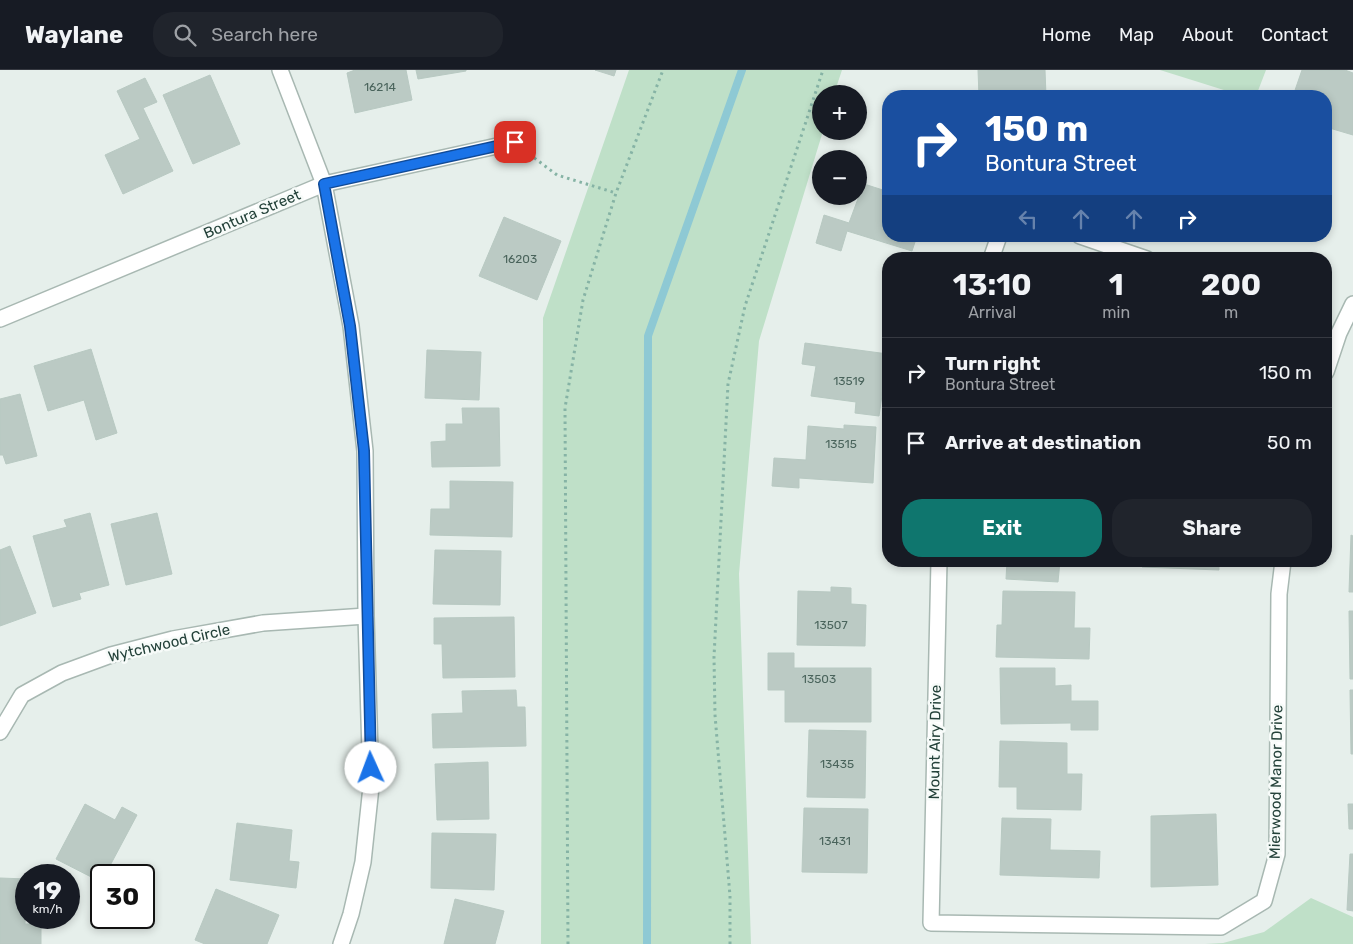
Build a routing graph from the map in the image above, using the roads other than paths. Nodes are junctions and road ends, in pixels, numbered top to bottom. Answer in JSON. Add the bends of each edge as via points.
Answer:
{"nodes":[{"id":1,"x":280,"y":70,"type":"edge"},
{"id":2,"x":515,"y":142,"type":"road end"},
{"id":3,"x":324,"y":184,"type":"junction"},
{"id":4,"x":1097,"y":242,"type":"edge"},
{"id":5,"x":1127,"y":252,"type":"edge"},
{"id":6,"x":1353,"y":304,"type":"edge"},
{"id":7,"x":0,"y":319,"type":"edge"},
{"id":8,"x":1332,"y":331,"type":"edge"},
{"id":9,"x":939,"y":567,"type":"edge"},
{"id":10,"x":1282,"y":567,"type":"edge"},
{"id":11,"x":366,"y":616,"type":"junction"},
{"id":12,"x":0,"y":732,"type":"edge"},
{"id":13,"x":931,"y":923,"type":"joint"},
{"id":14,"x":341,"y":944,"type":"edge"}],
"edges":[{"from":1,"to":3,"type":"street"},
{"from":2,"to":3,"type":"street","name":"Bontura Street"},
{"from":3,"to":7,"type":"street","name":"Bontura Street"},
{"from":3,"to":11,"type":"street","via":[[350,326],[364,451]]},
{"from":4,"to":5,"type":"street"},
{"from":6,"to":8,"type":"street"},
{"from":9,"to":13,"type":"street","name":"Mount Airy Drive"},
{"from":10,"to":13,"type":"street","name":"Mierwood Manor Drive","via":[[1279,594],[1277,854],[1264,901],[1220,927]]},
{"from":11,"to":12,"type":"street","name":"Wytchwood Circle","via":[[263,623],[173,639],[111,655],[62,673],[22,695]]},
{"from":11,"to":14,"type":"street","via":[[371,787],[363,862]]}]}
